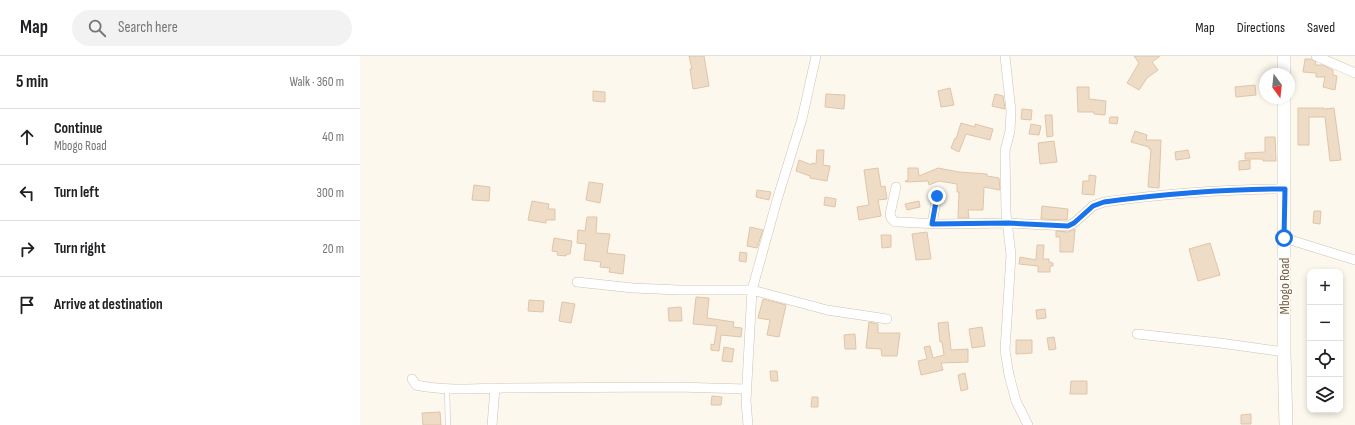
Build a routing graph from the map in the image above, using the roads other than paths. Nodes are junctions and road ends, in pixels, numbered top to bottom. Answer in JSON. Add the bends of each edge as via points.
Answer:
{"nodes":[{"id":1,"x":816,"y":56,"type":"edge"},
{"id":2,"x":1005,"y":56,"type":"edge"},
{"id":3,"x":1284,"y":56,"type":"edge"},
{"id":4,"x":1316,"y":56,"type":"edge"},
{"id":5,"x":1284,"y":68,"type":"edge"},
{"id":6,"x":1355,"y":73,"type":"edge"},
{"id":7,"x":1284,"y":104,"type":"edge"},
{"id":8,"x":896,"y":187,"type":"dead end"},
{"id":9,"x":1285,"y":189,"type":"junction"},
{"id":10,"x":937,"y":196,"type":"dead end"},
{"id":11,"x":1008,"y":223,"type":"junction"},
{"id":12,"x":932,"y":224,"type":"junction"},
{"id":13,"x":1284,"y":238,"type":"junction"},
{"id":14,"x":1355,"y":260,"type":"edge"},
{"id":15,"x":577,"y":282,"type":"dead end"},
{"id":16,"x":752,"y":290,"type":"junction"},
{"id":17,"x":887,"y":319,"type":"dead end"},
{"id":18,"x":1137,"y":334,"type":"dead end"},
{"id":19,"x":1284,"y":352,"type":"junction"},
{"id":20,"x":412,"y":379,"type":"dead end"},
{"id":21,"x":448,"y":388,"type":"junction"},
{"id":22,"x":495,"y":388,"type":"junction"},
{"id":23,"x":747,"y":389,"type":"junction"},
{"id":24,"x":448,"y":425,"type":"edge"},
{"id":25,"x":492,"y":425,"type":"edge"},
{"id":26,"x":748,"y":425,"type":"edge"},
{"id":27,"x":1028,"y":425,"type":"edge"},
{"id":28,"x":1286,"y":425,"type":"edge"}],
"edges":[{"from":1,"to":16,"type":"street","via":[[802,119]]},
{"from":2,"to":11,"type":"street","via":[[1011,111],[1005,151]]},
{"from":3,"to":5,"type":"main road"},
{"from":4,"to":6,"type":"street"},
{"from":7,"to":9,"type":"main road","name":"Mbogo Road"},
{"from":8,"to":12,"type":"street","via":[[890,218],[895,222]]},
{"from":9,"to":11,"type":"street","via":[[1183,193],[1104,202],[1093,206],[1068,226]]},
{"from":9,"to":13,"type":"main road","name":"Mbogo Road"},
{"from":10,"to":12,"type":"street"},
{"from":11,"to":12,"type":"street"},
{"from":11,"to":27,"type":"street","via":[[1011,255],[1005,350],[1016,401]]},
{"from":13,"to":14,"type":"street"},
{"from":13,"to":19,"type":"main road","name":"Mbogo Road"},
{"from":15,"to":16,"type":"street","via":[[679,290]]},
{"from":16,"to":17,"type":"street","via":[[827,310]]},
{"from":16,"to":23,"type":"street"},
{"from":18,"to":19,"type":"street"},
{"from":19,"to":28,"type":"main road","name":"Mbogo Road"},
{"from":20,"to":21,"type":"street","via":[[416,385]]},
{"from":21,"to":22,"type":"street"},
{"from":21,"to":24,"type":"lane"},
{"from":22,"to":23,"type":"street"},
{"from":22,"to":25,"type":"street"},
{"from":23,"to":26,"type":"street"}]}
